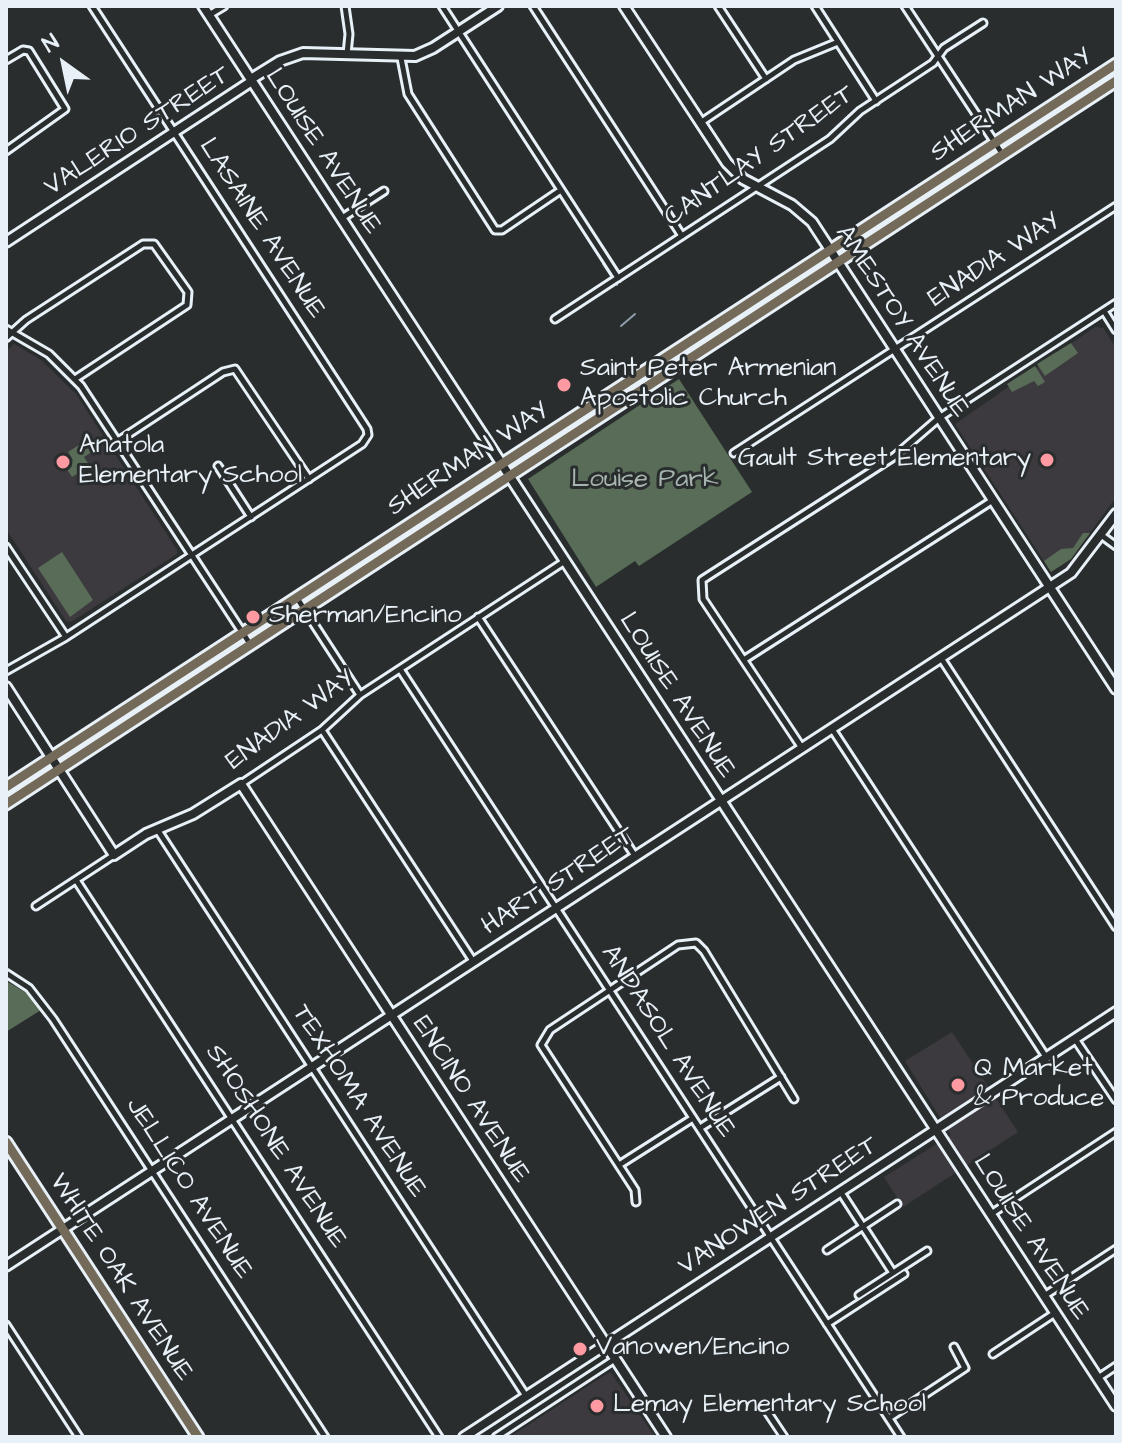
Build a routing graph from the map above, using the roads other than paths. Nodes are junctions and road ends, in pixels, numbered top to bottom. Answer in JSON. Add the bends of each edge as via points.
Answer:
{"nodes":[{"id":1,"x":92,"y":6,"type":"edge"},
{"id":2,"x":203,"y":6,"type":"edge"},
{"id":3,"x":224,"y":6,"type":"edge"},
{"id":4,"x":345,"y":6,"type":"edge"},
{"id":5,"x":442,"y":6,"type":"edge"},
{"id":6,"x":498,"y":6,"type":"edge"},
{"id":7,"x":533,"y":6,"type":"edge"},
{"id":8,"x":624,"y":6,"type":"edge"},
{"id":9,"x":718,"y":6,"type":"edge"},
{"id":10,"x":815,"y":6,"type":"edge"},
{"id":11,"x":905,"y":6,"type":"edge"},
{"id":12,"x":209,"y":15,"type":"junction"},
{"id":13,"x":983,"y":23,"type":"dead end"},
{"id":14,"x":458,"y":32,"type":"junction"},
{"id":15,"x":838,"y":42,"type":"junction"},
{"id":16,"x":347,"y":54,"type":"junction"},
{"id":17,"x":938,"y":56,"type":"junction"},
{"id":18,"x":401,"y":58,"type":"junction"},
{"id":19,"x":6,"y":60,"type":"edge"},
{"id":20,"x":1116,"y":64,"type":"edge"},
{"id":21,"x":766,"y":79,"type":"junction"},
{"id":22,"x":251,"y":80,"type":"junction"},
{"id":23,"x":1116,"y":81,"type":"edge"},
{"id":24,"x":876,"y":101,"type":"junction"},
{"id":25,"x":700,"y":123,"type":"junction"},
{"id":26,"x":174,"y":132,"type":"junction"},
{"id":27,"x":995,"y":143,"type":"junction"},
{"id":28,"x":6,"y":151,"type":"edge"},
{"id":29,"x":1003,"y":155,"type":"junction"},
{"id":30,"x":758,"y":187,"type":"junction"},
{"id":31,"x":561,"y":190,"type":"junction"},
{"id":32,"x":384,"y":191,"type":"dead end"},
{"id":33,"x":1116,"y":206,"type":"edge"},
{"id":34,"x":341,"y":219,"type":"junction"},
{"id":35,"x":682,"y":236,"type":"junction"},
{"id":36,"x":6,"y":242,"type":"edge"},
{"id":37,"x":830,"y":251,"type":"junction"},
{"id":38,"x":838,"y":262,"type":"junction"},
{"id":39,"x":618,"y":278,"type":"junction"},
{"id":40,"x":1116,"y":303,"type":"edge"},
{"id":41,"x":1104,"y":311,"type":"junction"},
{"id":42,"x":555,"y":319,"type":"dead end"},
{"id":43,"x":9,"y":330,"type":"edge"},
{"id":44,"x":1116,"y":330,"type":"edge"},
{"id":45,"x":6,"y":338,"type":"edge"},
{"id":46,"x":895,"y":350,"type":"junction"},
{"id":47,"x":75,"y":379,"type":"junction"},
{"id":48,"x":939,"y":418,"type":"junction"},
{"id":49,"x":118,"y":441,"type":"junction"},
{"id":50,"x":734,"y":453,"type":"dead end"},
{"id":51,"x":501,"y":465,"type":"junction"},
{"id":52,"x":218,"y":466,"type":"dead end"},
{"id":53,"x":509,"y":477,"type":"junction"},
{"id":54,"x":309,"y":479,"type":"junction"},
{"id":55,"x":993,"y":500,"type":"junction"},
{"id":56,"x":1116,"y":514,"type":"edge"},
{"id":57,"x":251,"y":517,"type":"junction"},
{"id":58,"x":1101,"y":535,"type":"junction"},
{"id":59,"x":1116,"y":546,"type":"edge"},
{"id":60,"x":6,"y":547,"type":"edge"},
{"id":61,"x":191,"y":555,"type":"junction"},
{"id":62,"x":565,"y":561,"type":"junction"},
{"id":63,"x":1049,"y":587,"type":"junction"},
{"id":64,"x":297,"y":598,"type":"junction"},
{"id":65,"x":305,"y":610,"type":"junction"},
{"id":66,"x":478,"y":617,"type":"junction"},
{"id":67,"x":243,"y":633,"type":"junction"},
{"id":68,"x":66,"y":637,"type":"junction"},
{"id":69,"x":250,"y":645,"type":"junction"},
{"id":70,"x":941,"y":658,"type":"junction"},
{"id":71,"x":745,"y":659,"type":"junction"},
{"id":72,"x":400,"y":669,"type":"junction"},
{"id":73,"x":6,"y":671,"type":"edge"},
{"id":74,"x":6,"y":687,"type":"edge"},
{"id":75,"x":1116,"y":689,"type":"edge"},
{"id":76,"x":360,"y":695,"type":"junction"},
{"id":77,"x":832,"y":729,"type":"junction"},
{"id":78,"x":322,"y":730,"type":"junction"},
{"id":79,"x":802,"y":748,"type":"junction"},
{"id":80,"x":51,"y":758,"type":"junction"},
{"id":81,"x":59,"y":770,"type":"junction"},
{"id":82,"x":241,"y":784,"type":"junction"},
{"id":83,"x":6,"y":787,"type":"edge"},
{"id":84,"x":720,"y":801,"type":"junction"},
{"id":85,"x":6,"y":804,"type":"edge"},
{"id":86,"x":157,"y":829,"type":"junction"},
{"id":87,"x":114,"y":855,"type":"junction"},
{"id":88,"x":635,"y":856,"type":"junction"},
{"id":89,"x":76,"y":880,"type":"junction"},
{"id":90,"x":36,"y":906,"type":"dead end"},
{"id":91,"x":556,"y":907,"type":"junction"},
{"id":92,"x":1116,"y":927,"type":"edge"},
{"id":93,"x":473,"y":961,"type":"junction"},
{"id":94,"x":6,"y":973,"type":"edge"},
{"id":95,"x":611,"y":991,"type":"junction"},
{"id":96,"x":1116,"y":1012,"type":"edge"},
{"id":97,"x":390,"y":1015,"type":"junction"},
{"id":98,"x":1075,"y":1039,"type":"junction"},
{"id":99,"x":1046,"y":1057,"type":"junction"},
{"id":100,"x":312,"y":1067,"type":"junction"},
{"id":101,"x":781,"y":1077,"type":"junction"},
{"id":102,"x":794,"y":1099,"type":"dead end"},
{"id":103,"x":1116,"y":1100,"type":"edge"},
{"id":104,"x":693,"y":1118,"type":"junction"},
{"id":105,"x":233,"y":1119,"type":"junction"},
{"id":106,"x":700,"y":1128,"type":"junction"},
{"id":107,"x":934,"y":1129,"type":"junction"},
{"id":108,"x":1116,"y":1132,"type":"edge"},
{"id":109,"x":6,"y":1142,"type":"edge"},
{"id":110,"x":619,"y":1165,"type":"junction"},
{"id":111,"x":153,"y":1171,"type":"junction"},
{"id":112,"x":840,"y":1191,"type":"junction"},
{"id":113,"x":636,"y":1202,"type":"dead end"},
{"id":114,"x":897,"y":1204,"type":"dead end"},
{"id":115,"x":991,"y":1214,"type":"junction"},
{"id":116,"x":863,"y":1227,"type":"junction"},
{"id":117,"x":62,"y":1229,"type":"junction"},
{"id":118,"x":770,"y":1237,"type":"junction"},
{"id":119,"x":1116,"y":1249,"type":"edge"},
{"id":120,"x":827,"y":1250,"type":"dead end"},
{"id":121,"x":927,"y":1251,"type":"dead end"},
{"id":122,"x":6,"y":1266,"type":"edge"},
{"id":123,"x":893,"y":1273,"type":"junction"},
{"id":124,"x":904,"y":1274,"type":"dead end"},
{"id":125,"x":859,"y":1295,"type":"dead end"},
{"id":126,"x":1044,"y":1296,"type":"junction"},
{"id":127,"x":1055,"y":1313,"type":"junction"},
{"id":128,"x":827,"y":1324,"type":"junction"},
{"id":129,"x":6,"y":1325,"type":"edge"},
{"id":130,"x":606,"y":1344,"type":"junction"},
{"id":131,"x":954,"y":1347,"type":"dead end"},
{"id":132,"x":993,"y":1354,"type":"dead end"},
{"id":133,"x":615,"y":1359,"type":"junction"},
{"id":134,"x":1116,"y":1366,"type":"edge"},
{"id":135,"x":1098,"y":1378,"type":"junction"},
{"id":136,"x":526,"y":1396,"type":"junction"},
{"id":137,"x":1116,"y":1406,"type":"edge"},
{"id":138,"x":766,"y":1410,"type":"dead end"},
{"id":139,"x":889,"y":1418,"type":"junction"},
{"id":140,"x":79,"y":1437,"type":"edge"},
{"id":141,"x":198,"y":1437,"type":"edge"},
{"id":142,"x":325,"y":1437,"type":"edge"},
{"id":143,"x":439,"y":1437,"type":"edge"},
{"id":144,"x":464,"y":1437,"type":"edge"},
{"id":145,"x":496,"y":1437,"type":"edge"},
{"id":146,"x":666,"y":1437,"type":"edge"},
{"id":147,"x":784,"y":1437,"type":"edge"},
{"id":148,"x":901,"y":1437,"type":"edge"}],
"edges":[{"from":1,"to":26,"type":"street","name":"LASAINE AVENUE"},
{"from":2,"to":12,"type":"street","name":"LOUISE AVENUE"},
{"from":3,"to":12,"type":"street"},
{"from":4,"to":16,"type":"street"},
{"from":5,"to":14,"type":"street"},
{"from":6,"to":14,"type":"street","name":"VALERIO STREET"},
{"from":7,"to":35,"type":"street"},
{"from":8,"to":25,"type":"street","name":"AMESTOY AVENUE"},
{"from":9,"to":21,"type":"street"},
{"from":10,"to":15,"type":"street"},
{"from":11,"to":17,"type":"street"},
{"from":12,"to":22,"type":"street","name":"LOUISE AVENUE"},
{"from":13,"to":17,"type":"street","name":"CANTLAY STREET"},
{"from":14,"to":18,"type":"street","name":"VALERIO STREET","via":[[427,51]]},
{"from":14,"to":31,"type":"street"},
{"from":15,"to":21,"type":"street","via":[[806,53]]},
{"from":15,"to":24,"type":"street"},
{"from":16,"to":18,"type":"street","name":"VALERIO STREET"},
{"from":16,"to":22,"type":"street","name":"VALERIO STREET","via":[[303,53]]},
{"from":17,"to":24,"type":"street","name":"CANTLAY STREET"},
{"from":17,"to":27,"type":"street"},
{"from":18,"to":31,"type":"street","via":[[408,94],[497,231]]},
{"from":19,"to":28,"type":"street","via":[[29,51],[65,109]]},
{"from":20,"to":27,"type":"main road","name":"SHERMAN WAY"},
{"from":21,"to":25,"type":"street"},
{"from":22,"to":26,"type":"street","name":"VALERIO STREET"},
{"from":22,"to":34,"type":"street","name":"LOUISE AVENUE"},
{"from":23,"to":29,"type":"main road","name":"SHERMAN WAY"},
{"from":24,"to":30,"type":"street","name":"CANTLAY STREET"},
{"from":25,"to":30,"type":"street","name":"AMESTOY AVENUE","via":[[730,167]]},
{"from":26,"to":36,"type":"street","name":"VALERIO STREET"},
{"from":26,"to":54,"type":"street","name":"LASAINE AVENUE","via":[[367,429],[362,444]]},
{"from":27,"to":29,"type":"street"},
{"from":27,"to":37,"type":"main road","name":"SHERMAN WAY"},
{"from":29,"to":38,"type":"main road","name":"SHERMAN WAY"},
{"from":30,"to":35,"type":"street","name":"CANTLAY STREET"},
{"from":30,"to":37,"type":"street","name":"AMESTOY AVENUE","via":[[806,216]]},
{"from":31,"to":39,"type":"street"},
{"from":32,"to":34,"type":"street"},
{"from":33,"to":46,"type":"street","name":"ENADIA WAY"},
{"from":34,"to":51,"type":"street","name":"LOUISE AVENUE"},
{"from":35,"to":39,"type":"street","name":"CANTLAY STREET"},
{"from":37,"to":38,"type":"street","name":"AMESTOY AVENUE"},
{"from":37,"to":51,"type":"main road","name":"SHERMAN WAY"},
{"from":38,"to":46,"type":"street","name":"AMESTOY AVENUE"},
{"from":38,"to":53,"type":"main road","name":"SHERMAN WAY"},
{"from":39,"to":42,"type":"street","name":"CANTLAY STREET"},
{"from":40,"to":41,"type":"street"},
{"from":41,"to":44,"type":"street"},
{"from":41,"to":48,"type":"street"},
{"from":43,"to":45,"type":"street"},
{"from":43,"to":47,"type":"street","via":[[49,354]]},
{"from":43,"to":47,"type":"street","via":[[143,244],[152,244],[188,292],[187,305]]},
{"from":46,"to":48,"type":"street","name":"AMESTOY AVENUE"},
{"from":46,"to":50,"type":"street","name":"ENADIA WAY"},
{"from":47,"to":49,"type":"street"},
{"from":48,"to":55,"type":"street","name":"AMESTOY AVENUE"},
{"from":48,"to":71,"type":"street","via":[[895,456],[700,584],[703,599]]},
{"from":49,"to":54,"type":"street","via":[[235,369]]},
{"from":49,"to":61,"type":"street"},
{"from":51,"to":53,"type":"street","name":"LOUISE AVENUE"},
{"from":51,"to":64,"type":"main road","name":"SHERMAN WAY"},
{"from":52,"to":57,"type":"street"},
{"from":53,"to":62,"type":"street","name":"LOUISE AVENUE"},
{"from":53,"to":65,"type":"main road","name":"SHERMAN WAY"},
{"from":54,"to":57,"type":"street"},
{"from":55,"to":63,"type":"street","name":"AMESTOY AVENUE"},
{"from":55,"to":71,"type":"street"},
{"from":56,"to":58,"type":"street","name":"HART STREET"},
{"from":57,"to":61,"type":"street"},
{"from":58,"to":59,"type":"street"},
{"from":58,"to":63,"type":"street","name":"HART STREET","via":[[1075,570]]},
{"from":60,"to":68,"type":"street"},
{"from":61,"to":67,"type":"street"},
{"from":61,"to":68,"type":"street"},
{"from":62,"to":66,"type":"street","name":"ENADIA WAY"},
{"from":62,"to":84,"type":"street","name":"LOUISE AVENUE"},
{"from":63,"to":70,"type":"street","name":"HART STREET"},
{"from":63,"to":75,"type":"street","name":"AMESTOY AVENUE"},
{"from":64,"to":65,"type":"street"},
{"from":64,"to":67,"type":"main road","name":"SHERMAN WAY"},
{"from":65,"to":69,"type":"main road","name":"SHERMAN WAY"},
{"from":65,"to":76,"type":"street"},
{"from":66,"to":72,"type":"street","name":"ENADIA WAY"},
{"from":66,"to":88,"type":"street"},
{"from":67,"to":69,"type":"street"},
{"from":67,"to":80,"type":"main road","name":"SHERMAN WAY"},
{"from":68,"to":73,"type":"street"},
{"from":69,"to":81,"type":"main road","name":"SHERMAN WAY"},
{"from":70,"to":77,"type":"street","name":"HART STREET"},
{"from":70,"to":92,"type":"street"},
{"from":71,"to":79,"type":"street"},
{"from":72,"to":76,"type":"street","name":"ENADIA WAY"},
{"from":72,"to":91,"type":"street","name":"ANDASOL AVENUE"},
{"from":74,"to":80,"type":"street"},
{"from":76,"to":78,"type":"street","name":"ENADIA WAY"},
{"from":77,"to":79,"type":"street","name":"HART STREET"},
{"from":77,"to":99,"type":"street"},
{"from":78,"to":82,"type":"street","name":"ENADIA WAY"},
{"from":78,"to":93,"type":"street"},
{"from":79,"to":84,"type":"street","name":"HART STREET"},
{"from":80,"to":81,"type":"street"},
{"from":80,"to":83,"type":"main road","name":"SHERMAN WAY"},
{"from":81,"to":85,"type":"main road","name":"SHERMAN WAY"},
{"from":81,"to":87,"type":"street"},
{"from":82,"to":86,"type":"street","name":"ENADIA WAY"},
{"from":82,"to":97,"type":"street","name":"ENCINO AVENUE"},
{"from":84,"to":88,"type":"street","name":"HART STREET"},
{"from":84,"to":107,"type":"street","name":"LOUISE AVENUE"},
{"from":86,"to":87,"type":"street","name":"ENADIA WAY"},
{"from":86,"to":100,"type":"street","name":"TEXHOMA AVENUE"},
{"from":87,"to":89,"type":"street","name":"ENADIA WAY"},
{"from":88,"to":91,"type":"street","name":"HART STREET"},
{"from":89,"to":90,"type":"street","name":"ENADIA WAY"},
{"from":89,"to":105,"type":"street","name":"SHOSHONE AVENUE"},
{"from":91,"to":93,"type":"street","name":"HART STREET"},
{"from":91,"to":95,"type":"street","name":"ANDASOL AVENUE"},
{"from":93,"to":97,"type":"street","name":"HART STREET"},
{"from":94,"to":111,"type":"street","name":"JELLICO AVENUE","via":[[42,1003]]},
{"from":95,"to":101,"type":"street","via":[[678,945],[696,943]]},
{"from":95,"to":104,"type":"street","name":"ANDASOL AVENUE"},
{"from":95,"to":110,"type":"street","via":[[542,1039],[543,1052]]},
{"from":96,"to":98,"type":"street","name":"VANOWEN STREET"},
{"from":97,"to":100,"type":"street","name":"HART STREET"},
{"from":97,"to":130,"type":"street","name":"ENCINO AVENUE"},
{"from":98,"to":99,"type":"street","name":"VANOWEN STREET"},
{"from":98,"to":103,"type":"street"},
{"from":99,"to":107,"type":"street","name":"VANOWEN STREET"},
{"from":100,"to":105,"type":"street","name":"HART STREET"},
{"from":100,"to":136,"type":"street","name":"TEXHOMA AVENUE"},
{"from":101,"to":102,"type":"street"},
{"from":101,"to":106,"type":"street"},
{"from":104,"to":106,"type":"street","name":"ANDASOL AVENUE"},
{"from":104,"to":110,"type":"street"},
{"from":105,"to":111,"type":"street","name":"HART STREET"},
{"from":105,"to":143,"type":"street","name":"SHOSHONE AVENUE"},
{"from":106,"to":118,"type":"street","name":"ANDASOL AVENUE"},
{"from":107,"to":112,"type":"street","name":"VANOWEN STREET"},
{"from":107,"to":115,"type":"street","name":"LOUISE AVENUE"},
{"from":108,"to":115,"type":"street"},
{"from":109,"to":117,"type":"main road","name":"WHITE OAK AVENUE"},
{"from":110,"to":113,"type":"street","via":[[635,1190]]},
{"from":111,"to":117,"type":"street","name":"HART STREET"},
{"from":111,"to":142,"type":"street","name":"JELLICO AVENUE"},
{"from":112,"to":116,"type":"street"},
{"from":112,"to":118,"type":"street","name":"VANOWEN STREET"},
{"from":114,"to":116,"type":"street"},
{"from":115,"to":126,"type":"street","name":"LOUISE AVENUE"},
{"from":116,"to":120,"type":"street"},
{"from":116,"to":123,"type":"street"},
{"from":117,"to":122,"type":"street","name":"HART STREET"},
{"from":117,"to":141,"type":"main road","name":"WHITE OAK AVENUE"},
{"from":118,"to":128,"type":"street","name":"ANDASOL AVENUE"},
{"from":118,"to":130,"type":"street","name":"VANOWEN STREET"},
{"from":119,"to":126,"type":"street"},
{"from":121,"to":123,"type":"street"},
{"from":123,"to":125,"type":"street"},
{"from":124,"to":128,"type":"street"},
{"from":126,"to":127,"type":"street","name":"LOUISE AVENUE"},
{"from":127,"to":132,"type":"street"},
{"from":127,"to":135,"type":"street","name":"LOUISE AVENUE"},
{"from":128,"to":139,"type":"street","name":"ANDASOL AVENUE"},
{"from":129,"to":140,"type":"street"},
{"from":130,"to":133,"type":"street","name":"ENCINO AVENUE"},
{"from":130,"to":136,"type":"street","name":"VANOWEN STREET"},
{"from":131,"to":139,"type":"street","via":[[965,1365]]},
{"from":133,"to":145,"type":"street"},
{"from":133,"to":146,"type":"street","name":"ENCINO AVENUE"},
{"from":134,"to":135,"type":"street"},
{"from":135,"to":137,"type":"street","name":"LOUISE AVENUE"},
{"from":136,"to":144,"type":"street","name":"VANOWEN STREET"},
{"from":138,"to":147,"type":"street"},
{"from":139,"to":148,"type":"street","name":"ANDASOL AVENUE"}]}
